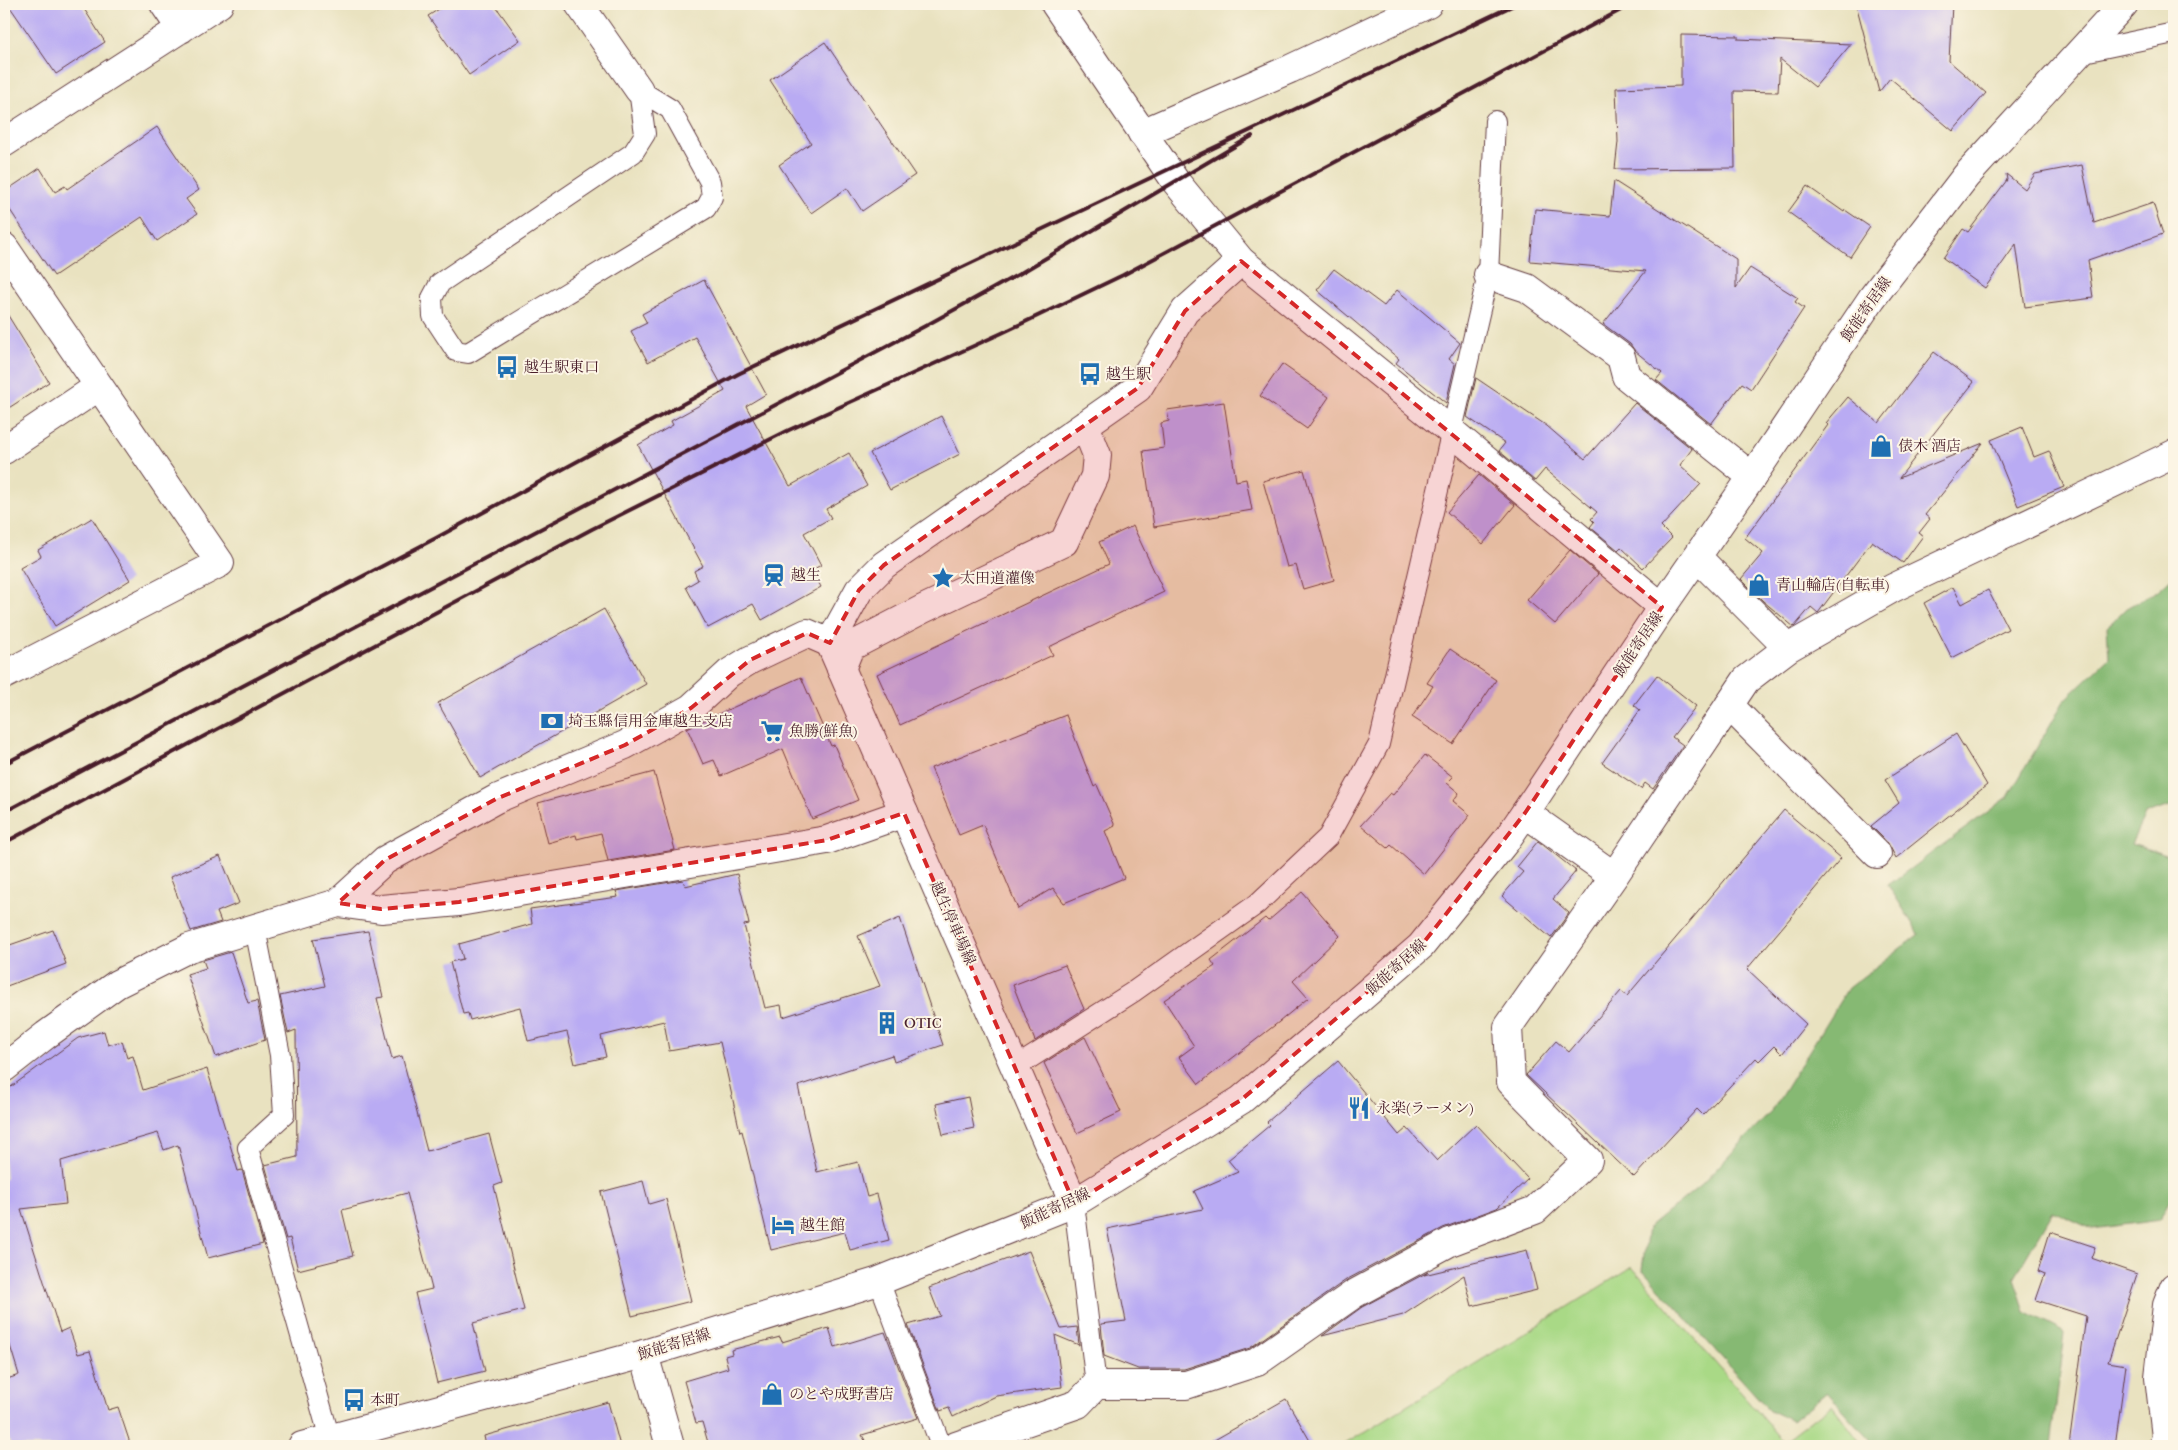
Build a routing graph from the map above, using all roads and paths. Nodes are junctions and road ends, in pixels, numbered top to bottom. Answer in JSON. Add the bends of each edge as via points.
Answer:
{"nodes":[{"id":1,"x":164,"y":4,"type":"edge"},
{"id":2,"x":219,"y":4,"type":"edge"},
{"id":3,"x":579,"y":4,"type":"edge"},
{"id":4,"x":1055,"y":4,"type":"edge"},
{"id":5,"x":1428,"y":4,"type":"edge"},
{"id":6,"x":2124,"y":4,"type":"edge"},
{"id":7,"x":182,"y":29,"type":"junction"},
{"id":8,"x":2174,"y":33,"type":"edge"},
{"id":9,"x":2079,"y":53,"type":"junction"},
{"id":10,"x":639,"y":90,"type":"junction"},
{"id":11,"x":1494,"y":121,"type":"dead end"},
{"id":12,"x":1142,"y":133,"type":"junction"},
{"id":13,"x":4,"y":143,"type":"edge"},
{"id":14,"x":4,"y":247,"type":"edge"},
{"id":15,"x":1241,"y":261,"type":"junction"},
{"id":16,"x":1488,"y":275,"type":"junction"},
{"id":17,"x":98,"y":386,"type":"junction"},
{"id":18,"x":1085,"y":425,"type":"junction"},
{"id":19,"x":1452,"y":432,"type":"junction"},
{"id":20,"x":4,"y":450,"type":"edge"},
{"id":21,"x":2174,"y":454,"type":"edge"},
{"id":22,"x":1752,"y":478,"type":"junction"},
{"id":23,"x":1696,"y":557,"type":"junction"},
{"id":24,"x":1662,"y":607,"type":"junction"},
{"id":25,"x":830,"y":643,"type":"junction"},
{"id":26,"x":1788,"y":648,"type":"junction"},
{"id":27,"x":841,"y":669,"type":"junction"},
{"id":28,"x":4,"y":675,"type":"edge"},
{"id":29,"x":1729,"y":705,"type":"junction"},
{"id":30,"x":904,"y":813,"type":"junction"},
{"id":31,"x":1525,"y":813,"type":"junction"},
{"id":32,"x":1877,"y":854,"type":"dead end"},
{"id":33,"x":1614,"y":876,"type":"junction"},
{"id":34,"x":338,"y":903,"type":"junction"},
{"id":35,"x":255,"y":928,"type":"junction"},
{"id":36,"x":4,"y":1068,"type":"edge"},
{"id":37,"x":1016,"y":1068,"type":"junction"},
{"id":38,"x":1074,"y":1203,"type":"junction"},
{"id":39,"x":879,"y":1281,"type":"junction"},
{"id":40,"x":2172,"y":1303,"type":"edge"},
{"id":41,"x":644,"y":1354,"type":"junction"},
{"id":42,"x":1096,"y":1385,"type":"junction"},
{"id":43,"x":330,"y":1439,"type":"junction"},
{"id":44,"x":302,"y":1446,"type":"edge"},
{"id":45,"x":670,"y":1446,"type":"edge"},
{"id":46,"x":941,"y":1446,"type":"edge"},
{"id":47,"x":956,"y":1446,"type":"edge"},
{"id":48,"x":2163,"y":1446,"type":"edge"}],
"edges":[{"from":1,"to":7,"type":"street"},
{"from":2,"to":7,"type":"street"},
{"from":3,"to":10,"type":"street"},
{"from":4,"to":12,"type":"street"},
{"from":5,"to":12,"type":"street","via":[[1290,69]]},
{"from":6,"to":9,"type":"street","name":"飯能寄居線"},
{"from":7,"to":13,"type":"street"},
{"from":8,"to":9,"type":"lane"},
{"from":9,"to":22,"type":"street","name":"飯能寄居線","via":[[1948,198],[1872,298]]},
{"from":10,"to":10,"type":"lane","via":[[670,109],[710,182],[712,197],[706,208],[468,353],[456,351],[433,316],[432,298],[440,283],[633,153],[645,134]]},
{"from":11,"to":16,"type":"lane"},
{"from":12,"to":15,"type":"street","via":[[1176,182]]},
{"from":14,"to":17,"type":"street"},
{"from":15,"to":18,"type":"street","via":[[1185,311],[1138,388]]},
{"from":15,"to":19,"type":"street"},
{"from":16,"to":19,"type":"lane"},
{"from":16,"to":22,"type":"street","via":[[1527,288],[1621,357],[1626,376]]},
{"from":17,"to":20,"type":"street"},
{"from":17,"to":28,"type":"street","via":[[220,563]]},
{"from":18,"to":25,"type":"street","via":[[884,565],[859,590]]},
{"from":18,"to":27,"type":"street","via":[[1097,455],[1095,476],[1064,542],[850,647]]},
{"from":19,"to":24,"type":"street"},
{"from":19,"to":37,"type":"lane","via":[[1379,744],[1328,837],[1257,904],[1133,992]]},
{"from":21,"to":26,"type":"street","via":[[1893,588]]},
{"from":22,"to":23,"type":"street","name":"飯能寄居線"},
{"from":23,"to":24,"type":"street","name":"飯能寄居線"},
{"from":23,"to":26,"type":"street"},
{"from":24,"to":31,"type":"street","name":"飯能寄居線"},
{"from":25,"to":27,"type":"street","name":"越生停車場線"},
{"from":25,"to":34,"type":"street","via":[[807,633],[750,660],[729,673],[690,708],[626,745],[496,799],[385,860]]},
{"from":26,"to":29,"type":"street","via":[[1746,680]]},
{"from":27,"to":30,"type":"street","name":"越生停車場線"},
{"from":29,"to":32,"type":"street"},
{"from":29,"to":33,"type":"street"},
{"from":30,"to":34,"type":"street","via":[[827,840],[459,902],[381,909]]},
{"from":30,"to":37,"type":"street","name":"越生停車場線"},
{"from":31,"to":33,"type":"street"},
{"from":31,"to":38,"type":"street","name":"飯能寄居線","via":[[1421,946],[1339,1017],[1241,1100]]},
{"from":33,"to":42,"type":"street","via":[[1508,1028],[1511,1082],[1588,1160],[1534,1210],[1450,1242],[1354,1294],[1257,1362],[1186,1386]]},
{"from":34,"to":35,"type":"street"},
{"from":35,"to":36,"type":"street","via":[[189,948],[117,984]]},
{"from":35,"to":43,"type":"lane","via":[[280,1055],[284,1115],[248,1148]]},
{"from":37,"to":38,"type":"street","name":"越生停車場線"},
{"from":38,"to":39,"type":"street","name":"飯能寄居線"},
{"from":38,"to":42,"type":"lane"},
{"from":39,"to":41,"type":"street","name":"飯能寄居線"},
{"from":39,"to":46,"type":"lane"},
{"from":40,"to":48,"type":"street","via":[[2159,1376],[2166,1437]]},
{"from":41,"to":43,"type":"street","name":"飯能寄居線"},
{"from":41,"to":45,"type":"street"},
{"from":42,"to":47,"type":"street","via":[[1078,1404]]},
{"from":43,"to":44,"type":"street","name":"飯能寄居線"}]}
